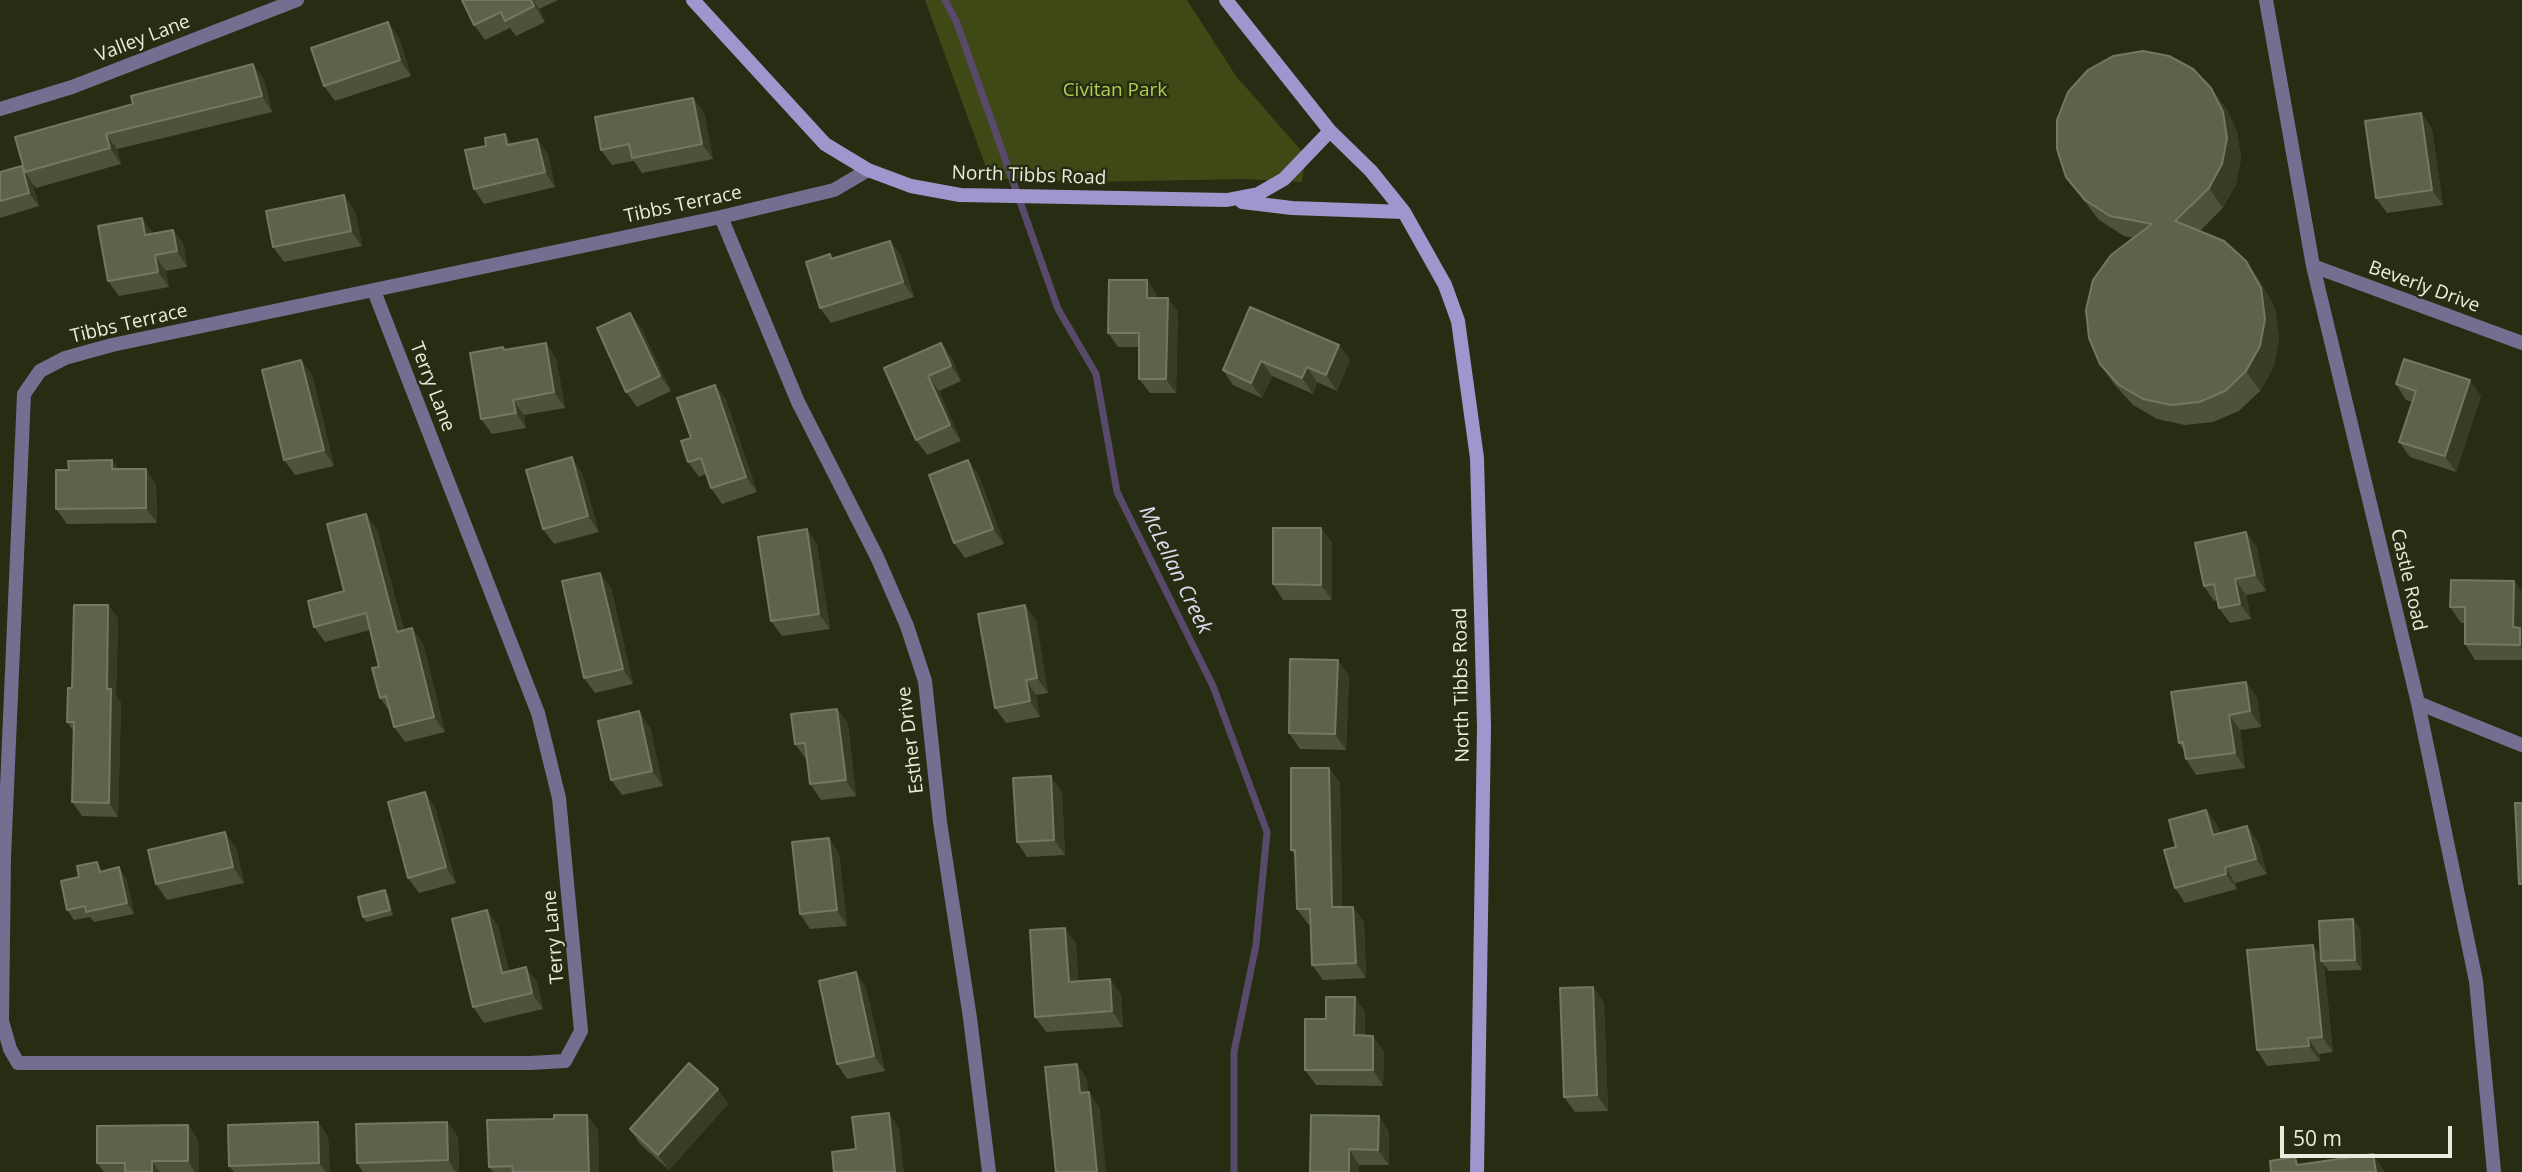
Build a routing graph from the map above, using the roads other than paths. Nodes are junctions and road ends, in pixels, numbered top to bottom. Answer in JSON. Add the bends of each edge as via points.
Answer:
{"nodes":[{"id":1,"x":298,"y":0,"type":"edge"},
{"id":2,"x":693,"y":0,"type":"edge"},
{"id":3,"x":1226,"y":0,"type":"edge"},
{"id":4,"x":2266,"y":0,"type":"edge"},
{"id":5,"x":0,"y":109,"type":"edge"},
{"id":6,"x":1330,"y":131,"type":"junction"},
{"id":7,"x":869,"y":170,"type":"junction"},
{"id":8,"x":1227,"y":200,"type":"junction"},
{"id":9,"x":1404,"y":212,"type":"junction"},
{"id":10,"x":721,"y":217,"type":"junction"},
{"id":11,"x":2313,"y":266,"type":"junction"},
{"id":12,"x":374,"y":292,"type":"junction"},
{"id":13,"x":2522,"y":343,"type":"edge"},
{"id":14,"x":2418,"y":703,"type":"junction"},
{"id":15,"x":2522,"y":745,"type":"edge"},
{"id":16,"x":19,"y":1063,"type":"joint"},
{"id":17,"x":989,"y":1172,"type":"edge"},
{"id":18,"x":1477,"y":1172,"type":"edge"},
{"id":19,"x":2494,"y":1172,"type":"edge"}],
"edges":[{"from":1,"to":5,"type":"street","name":"Valley Lane","via":[[72,87]]},
{"from":2,"to":7,"type":"street","name":"North Tibbs Road","via":[[825,144]]},
{"from":3,"to":6,"type":"street"},
{"from":4,"to":11,"type":"street","name":"Castle Road"},
{"from":6,"to":8,"type":"street","name":"North Tibbs Road","via":[[1284,179],[1258,194]]},
{"from":6,"to":9,"type":"street","name":"North Tibbs Road"},
{"from":7,"to":8,"type":"street","name":"North Tibbs Road","via":[[911,186],[960,195]]},
{"from":7,"to":10,"type":"street","name":"Tibbs Terrace","via":[[834,190]]},
{"from":8,"to":9,"type":"street","name":"North Tibbs Road","via":[[1292,208]]},
{"from":9,"to":18,"type":"street","name":"North Tibbs Road","via":[[1440,275],[1458,321],[1477,458],[1484,726]]},
{"from":10,"to":12,"type":"street","name":"Tibbs Terrace"},
{"from":10,"to":17,"type":"street","name":"Esther Drive","via":[[798,402],[897,603],[925,681]]},
{"from":11,"to":13,"type":"street","name":"Beverly Drive"},
{"from":11,"to":14,"type":"street","name":"Castle Road"},
{"from":12,"to":16,"type":"street","name":"Tibbs Terrace","via":[[65,358],[40,372],[23,394],[2,1021]]},
{"from":12,"to":16,"type":"street","name":"Terry Lane","via":[[538,713],[559,798],[581,1031],[565,1061],[530,1063]]},
{"from":14,"to":15,"type":"street"},
{"from":14,"to":19,"type":"street","name":"Castle Road","via":[[2476,981]]}]}
